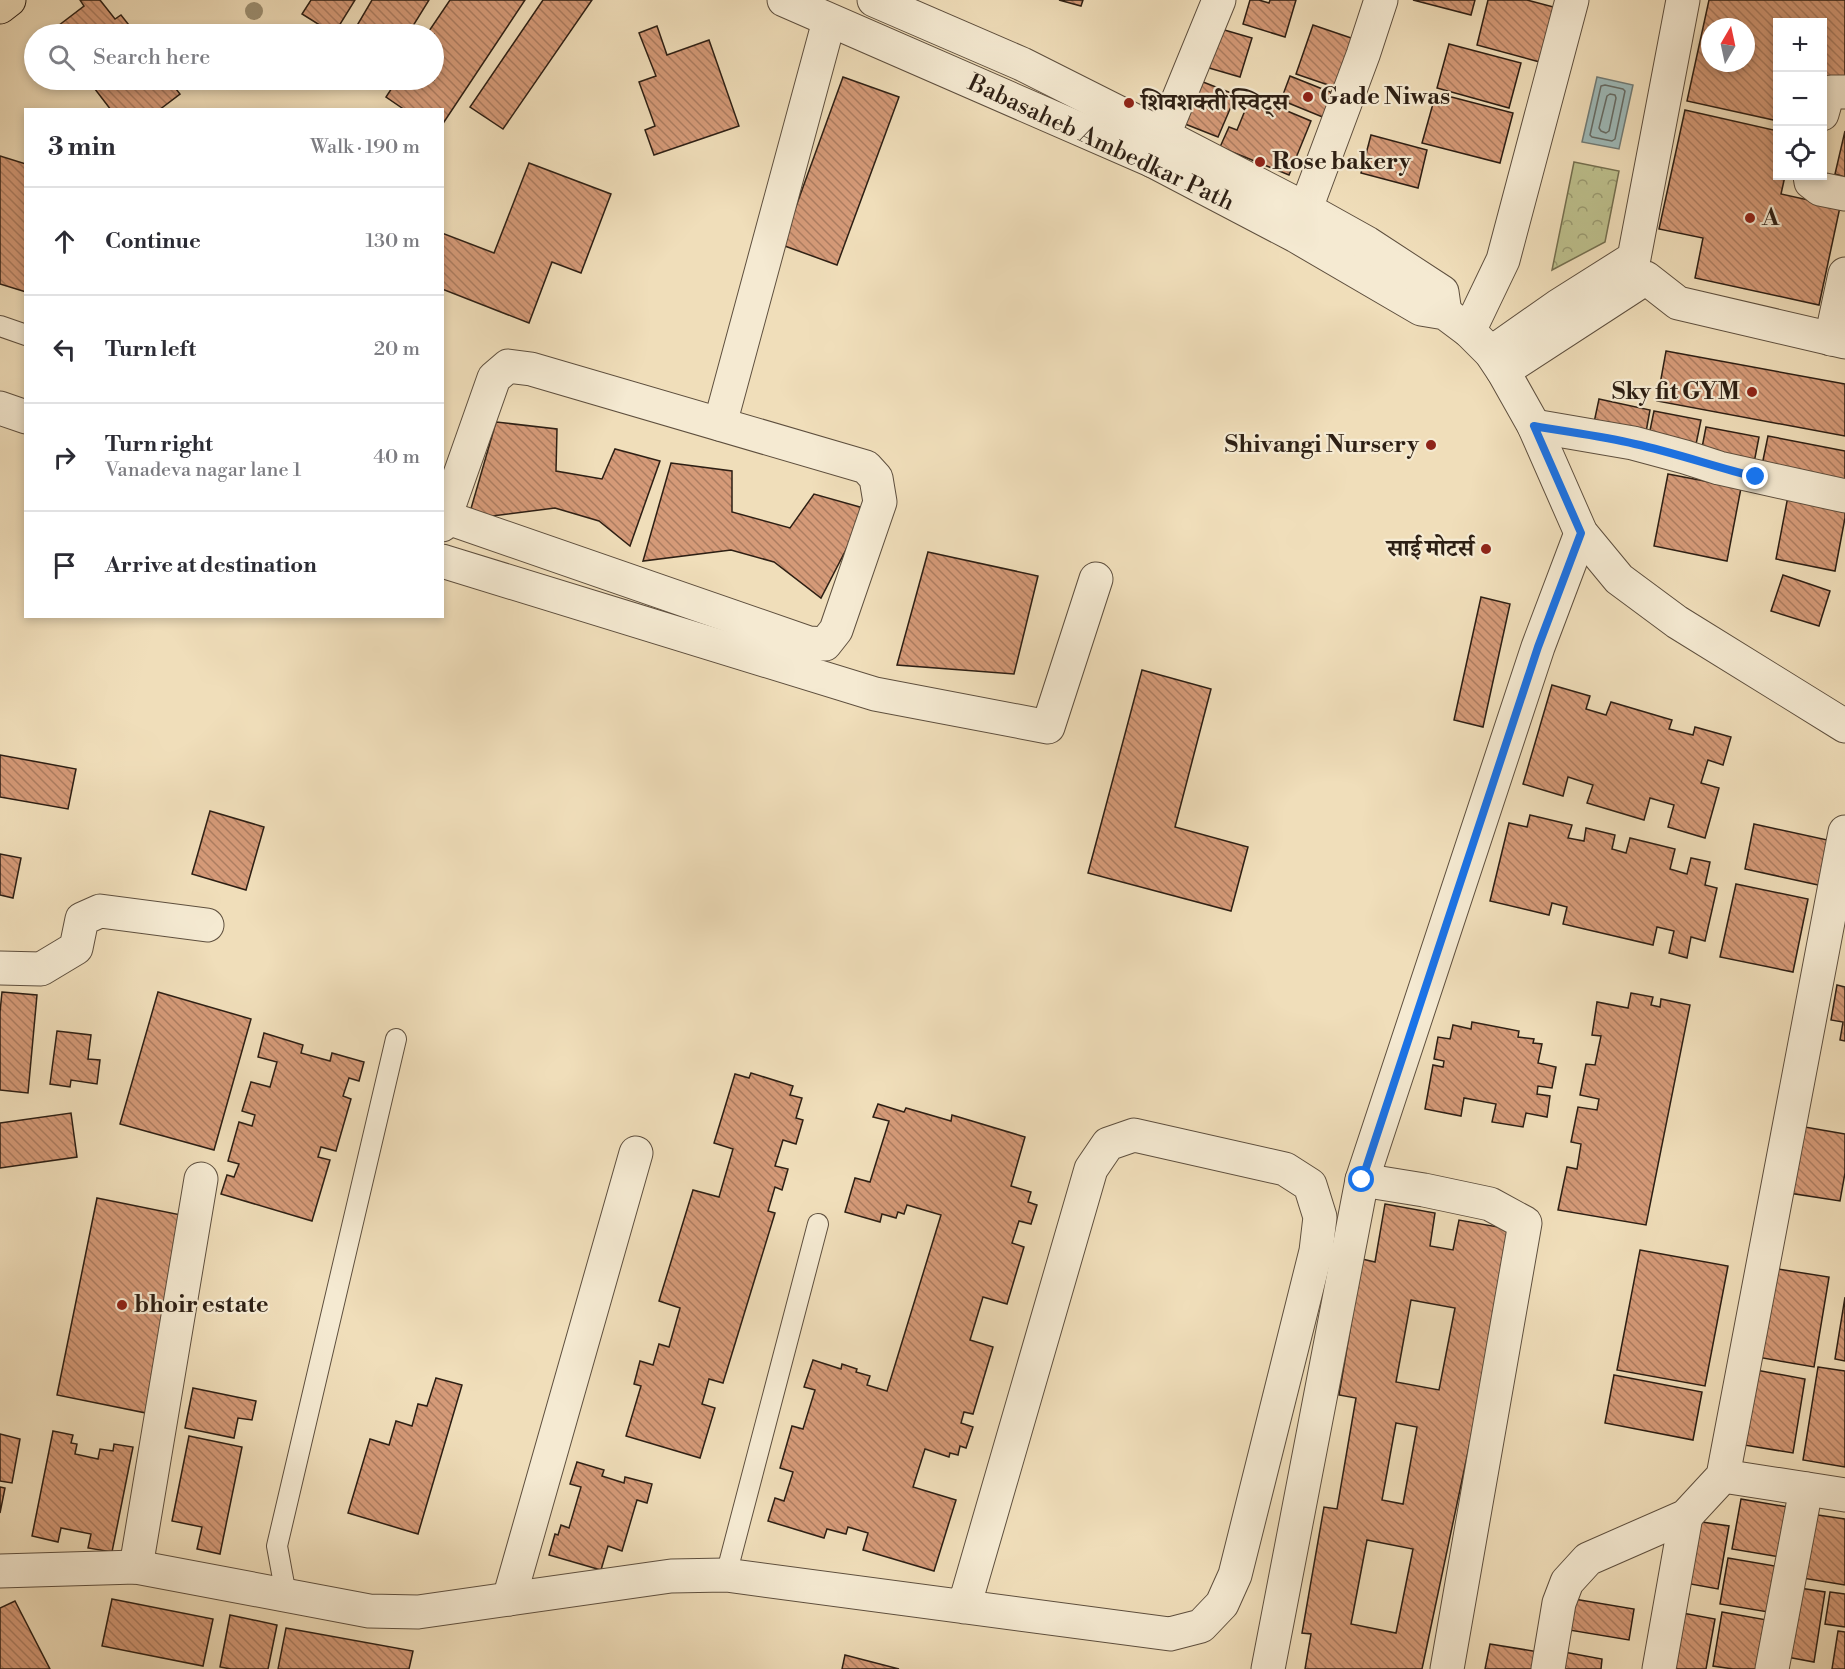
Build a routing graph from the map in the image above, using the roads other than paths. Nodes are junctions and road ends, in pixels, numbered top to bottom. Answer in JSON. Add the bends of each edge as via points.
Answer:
{"nodes":[{"id":1,"x":9,"y":0,"type":"edge"},
{"id":2,"x":784,"y":0,"type":"edge"},
{"id":3,"x":873,"y":0,"type":"edge"},
{"id":4,"x":1219,"y":0,"type":"edge"},
{"id":5,"x":1381,"y":0,"type":"edge"},
{"id":6,"x":1572,"y":0,"type":"edge"},
{"id":7,"x":1683,"y":0,"type":"edge"},
{"id":8,"x":0,"y":7,"type":"edge"},
{"id":9,"x":829,"y":21,"type":"junction"},
{"id":10,"x":862,"y":36,"type":"junction"},
{"id":11,"x":1845,"y":92,"type":"edge"},
{"id":12,"x":1827,"y":98,"type":"edge"},
{"id":13,"x":1158,"y":148,"type":"junction"},
{"id":14,"x":1811,"y":180,"type":"edge"},
{"id":15,"x":1845,"y":194,"type":"edge"},
{"id":16,"x":1301,"y":222,"type":"junction"},
{"id":17,"x":1845,"y":274,"type":"edge"},
{"id":18,"x":0,"y":326,"type":"edge"},
{"id":19,"x":24,"y":334,"type":"edge"},
{"id":20,"x":1838,"y":340,"type":"edge"},
{"id":21,"x":1477,"y":342,"type":"junction"},
{"id":22,"x":0,"y":408,"type":"edge"},
{"id":23,"x":24,"y":416,"type":"edge"},
{"id":24,"x":720,"y":424,"type":"junction"},
{"id":25,"x":1534,"y":426,"type":"junction"},
{"id":26,"x":1845,"y":496,"type":"edge"},
{"id":27,"x":444,"y":521,"type":"edge"},
{"id":28,"x":1581,"y":533,"type":"junction"},
{"id":29,"x":444,"y":562,"type":"edge"},
{"id":30,"x":1096,"y":579,"type":"dead end"},
{"id":31,"x":1845,"y":726,"type":"edge"},
{"id":32,"x":1845,"y":832,"type":"edge"},
{"id":33,"x":207,"y":926,"type":"dead end"},
{"id":34,"x":0,"y":968,"type":"edge"},
{"id":35,"x":396,"y":1040,"type":"dead end"},
{"id":36,"x":636,"y":1153,"type":"dead end"},
{"id":37,"x":201,"y":1179,"type":"dead end"},
{"id":38,"x":1362,"y":1180,"type":"junction"},
{"id":39,"x":818,"y":1224,"type":"dead end"},
{"id":40,"x":1723,"y":1476,"type":"junction"},
{"id":41,"x":1806,"y":1489,"type":"junction"},
{"id":42,"x":1845,"y":1495,"type":"edge"},
{"id":43,"x":1686,"y":1516,"type":"junction"},
{"id":44,"x":136,"y":1567,"type":"junction"},
{"id":45,"x":0,"y":1570,"type":"edge"},
{"id":46,"x":726,"y":1575,"type":"junction"},
{"id":47,"x":286,"y":1595,"type":"junction"},
{"id":48,"x":509,"y":1599,"type":"junction"},
{"id":49,"x":964,"y":1607,"type":"junction"},
{"id":50,"x":1268,"y":1669,"type":"edge"},
{"id":51,"x":1447,"y":1669,"type":"edge"},
{"id":52,"x":1548,"y":1669,"type":"edge"},
{"id":53,"x":1659,"y":1669,"type":"edge"},
{"id":54,"x":1772,"y":1669,"type":"edge"}],
"edges":[{"from":1,"to":8,"type":"main road"},
{"from":2,"to":9,"type":"street","name":"Babasaheb Ambedkar Path"},
{"from":3,"to":10,"type":"street"},
{"from":3,"to":13,"type":"street","name":"Babasaheb Ambedkar Path","via":[[1022,64]]},
{"from":4,"to":13,"type":"street"},
{"from":5,"to":16,"type":"street"},
{"from":6,"to":21,"type":"street","via":[[1503,260]]},
{"from":7,"to":21,"type":"street","via":[[1634,258],[1553,310]]},
{"from":9,"to":10,"type":"street","name":"Babasaheb Ambedkar Path"},
{"from":9,"to":24,"type":"street"},
{"from":10,"to":13,"type":"street","name":"Babasaheb Ambedkar Path"},
{"from":11,"to":12,"type":"street","via":[[1831,92]]},
{"from":13,"to":16,"type":"street","name":"Babasaheb Ambedkar Path"},
{"from":14,"to":15,"type":"street","via":[[1820,189]]},
{"from":16,"to":21,"type":"street","name":"Babasaheb Ambedkar Path","via":[[1421,309]]},
{"from":17,"to":20,"type":"street"},
{"from":18,"to":19,"type":"lane"},
{"from":20,"to":21,"type":"street","via":[[1677,303],[1646,278]]},
{"from":21,"to":25,"type":"street"},
{"from":22,"to":23,"type":"street"},
{"from":24,"to":27,"type":"street","via":[[531,369],[508,366],[494,378]]},
{"from":24,"to":27,"type":"street","via":[[866,467],[876,478],[880,502],[836,630],[825,644],[809,643]]},
{"from":25,"to":26,"type":"street","via":[[1633,443],[1719,468]]},
{"from":25,"to":28,"type":"street"},
{"from":28,"to":31,"type":"street","via":[[1619,579],[1677,622]]},
{"from":28,"to":38,"type":"street","via":[[1538,647]]},
{"from":29,"to":30,"type":"street","via":[[875,694],[1048,727]]},
{"from":32,"to":40,"type":"street"},
{"from":33,"to":34,"type":"street","via":[[100,911],[82,919],[76,948],[41,969]]},
{"from":35,"to":47,"type":"lane","via":[[277,1545]]},
{"from":36,"to":48,"type":"street"},
{"from":37,"to":44,"type":"street"},
{"from":38,"to":50,"type":"street"},
{"from":38,"to":51,"type":"street","via":[[1490,1204],[1525,1223]]},
{"from":39,"to":46,"type":"lane"},
{"from":40,"to":41,"type":"street"},
{"from":40,"to":43,"type":"street"},
{"from":41,"to":42,"type":"street"},
{"from":41,"to":54,"type":"street"},
{"from":43,"to":52,"type":"street","via":[[1588,1560],[1567,1582],[1559,1603]]},
{"from":43,"to":53,"type":"street"},
{"from":44,"to":45,"type":"street"},
{"from":44,"to":47,"type":"street"},
{"from":46,"to":48,"type":"street","via":[[671,1576]]},
{"from":46,"to":49,"type":"street"},
{"from":47,"to":48,"type":"street","via":[[369,1611],[408,1612]]},
{"from":49,"to":49,"type":"street","via":[[1170,1634],[1201,1626],[1222,1604],[1235,1575],[1316,1251],[1320,1217],[1310,1185],[1285,1169],[1134,1135],[1108,1144],[1090,1169]]}]}
